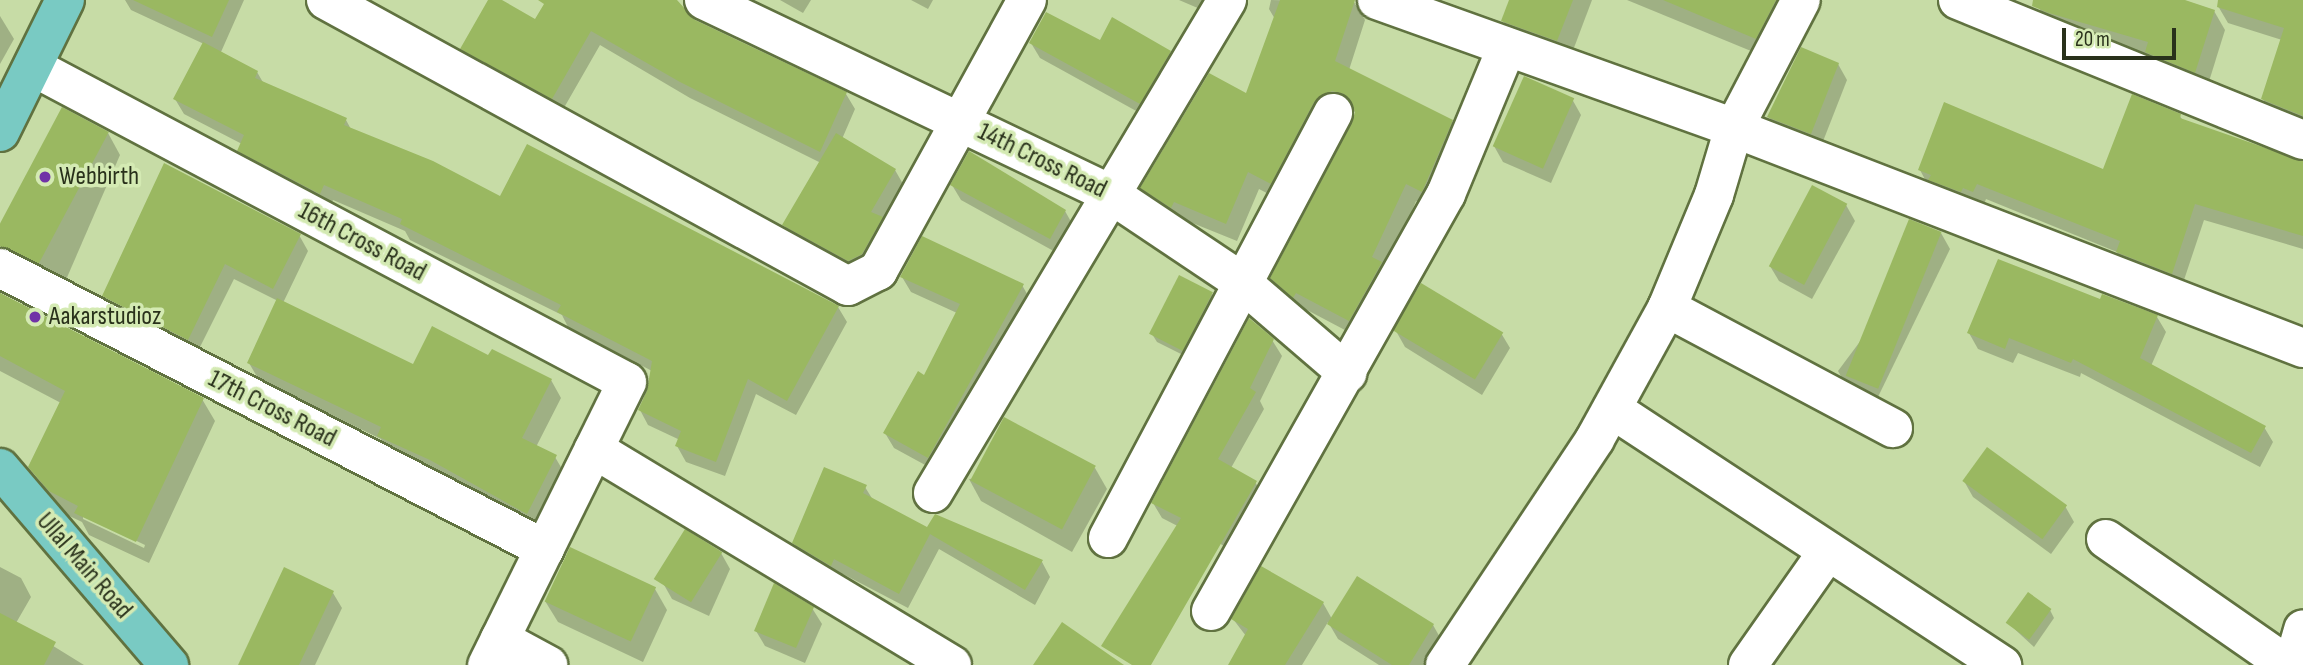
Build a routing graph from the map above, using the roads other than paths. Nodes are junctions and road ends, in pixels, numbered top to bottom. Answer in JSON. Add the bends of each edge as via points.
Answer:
{"nodes":[{"id":1,"x":65,"y":0,"type":"edge"},
{"id":2,"x":326,"y":0,"type":"edge"},
{"id":3,"x":704,"y":0,"type":"edge"},
{"id":4,"x":1027,"y":0,"type":"edge"},
{"id":5,"x":1227,"y":0,"type":"edge"},
{"id":6,"x":1377,"y":0,"type":"edge"},
{"id":7,"x":1801,"y":0,"type":"edge"},
{"id":8,"x":1958,"y":0,"type":"edge"},
{"id":9,"x":1507,"y":47,"type":"junction"},
{"id":10,"x":33,"y":67,"type":"junction"},
{"id":11,"x":1333,"y":114,"type":"dead end"},
{"id":12,"x":960,"y":121,"type":"junction"},
{"id":13,"x":1734,"y":128,"type":"junction"},
{"id":14,"x":0,"y":132,"type":"edge"},
{"id":15,"x":2303,"y":140,"type":"edge"},
{"id":16,"x":1109,"y":193,"type":"junction"},
{"id":17,"x":0,"y":268,"type":"edge"},
{"id":18,"x":1243,"y":284,"type":"junction"},
{"id":19,"x":1667,"y":308,"type":"junction"},
{"id":20,"x":2303,"y":348,"type":"edge"},
{"id":21,"x":1347,"y":373,"type":"junction"},
{"id":22,"x":1612,"y":409,"type":"junction"},
{"id":23,"x":1894,"y":428,"type":"dead end"},
{"id":24,"x":594,"y":449,"type":"junction"},
{"id":25,"x":0,"y":468,"type":"edge"},
{"id":26,"x":933,"y":492,"type":"dead end"},
{"id":27,"x":1108,"y":538,"type":"dead end"},
{"id":28,"x":2106,"y":539,"type":"dead end"},
{"id":29,"x":545,"y":549,"type":"junction"},
{"id":30,"x":1828,"y":551,"type":"junction"},
{"id":31,"x":1211,"y":611,"type":"dead end"},
{"id":32,"x":2303,"y":629,"type":"edge"},
{"id":33,"x":493,"y":652,"type":"edge"},
{"id":34,"x":943,"y":662,"type":"edge"},
{"id":35,"x":169,"y":665,"type":"edge"},
{"id":36,"x":548,"y":665,"type":"edge"},
{"id":37,"x":1445,"y":665,"type":"edge"},
{"id":38,"x":1748,"y":665,"type":"edge"},
{"id":39,"x":2002,"y":665,"type":"edge"},
{"id":40,"x":2287,"y":665,"type":"edge"},
{"id":41,"x":2293,"y":665,"type":"edge"}],
"edges":[{"from":1,"to":10,"type":"main road"},
{"from":2,"to":12,"type":"street","via":[[848,286],[878,271]]},
{"from":3,"to":12,"type":"street","name":"14th Cross Road"},
{"from":4,"to":12,"type":"street"},
{"from":5,"to":16,"type":"street"},
{"from":6,"to":9,"type":"street"},
{"from":7,"to":13,"type":"street"},
{"from":8,"to":15,"type":"street"},
{"from":9,"to":13,"type":"street"},
{"from":9,"to":21,"type":"street","via":[[1446,194]]},
{"from":10,"to":14,"type":"main road"},
{"from":10,"to":24,"type":"street","name":"16th Cross Road","via":[[627,382]]},
{"from":11,"to":18,"type":"street"},
{"from":12,"to":16,"type":"street","name":"14th Cross Road"},
{"from":13,"to":19,"type":"street","via":[[1714,195]]},
{"from":13,"to":20,"type":"street"},
{"from":16,"to":18,"type":"street","name":"14th Cross Road"},
{"from":16,"to":26,"type":"street"},
{"from":17,"to":29,"type":"street","name":"17th Cross Road"},
{"from":18,"to":21,"type":"street","name":"14th Cross Road"},
{"from":18,"to":27,"type":"street"},
{"from":19,"to":22,"type":"street"},
{"from":19,"to":23,"type":"street"},
{"from":21,"to":31,"type":"street"},
{"from":22,"to":30,"type":"street"},
{"from":22,"to":37,"type":"street"},
{"from":24,"to":29,"type":"street"},
{"from":24,"to":34,"type":"street"},
{"from":25,"to":35,"type":"main road","name":"Ullal Main Road"},
{"from":28,"to":40,"type":"street"},
{"from":29,"to":33,"type":"street"},
{"from":30,"to":38,"type":"street"},
{"from":30,"to":39,"type":"street"},
{"from":32,"to":41,"type":"street"},
{"from":33,"to":36,"type":"street"}]}
